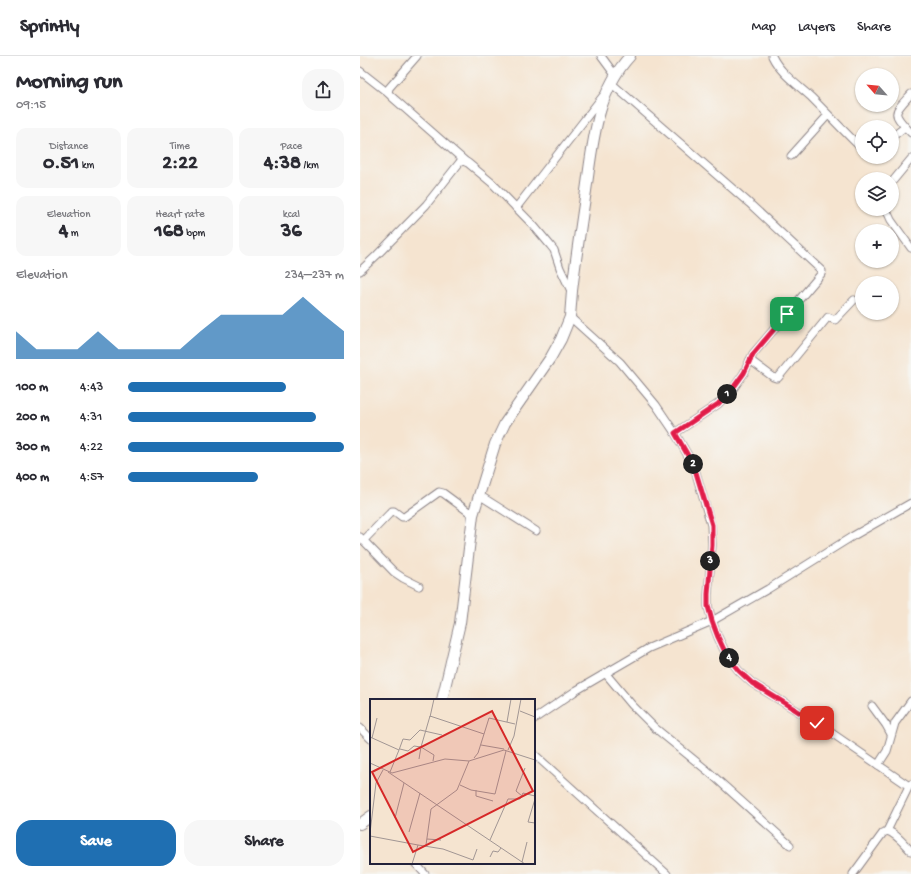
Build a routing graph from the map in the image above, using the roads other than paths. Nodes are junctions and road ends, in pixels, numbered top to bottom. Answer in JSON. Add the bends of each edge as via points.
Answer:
{"nodes":[{"id":1,"x":417,"y":56,"type":"edge"},
{"id":2,"x":601,"y":56,"type":"edge"},
{"id":3,"x":630,"y":56,"type":"edge"},
{"id":4,"x":772,"y":56,"type":"edge"},
{"id":5,"x":360,"y":71,"type":"edge"},
{"id":6,"x":613,"y":79,"type":"junction"},
{"id":7,"x":388,"y":92,"type":"junction"},
{"id":8,"x":606,"y":92,"type":"junction"},
{"id":9,"x":911,"y":94,"type":"edge"},
{"id":10,"x":828,"y":115,"type":"junction"},
{"id":11,"x":906,"y":127,"type":"junction"},
{"id":12,"x":899,"y":132,"type":"edge"},
{"id":13,"x":911,"y":133,"type":"edge"},
{"id":14,"x":855,"y":142,"type":"edge"},
{"id":15,"x":791,"y":156,"type":"dead end"},
{"id":16,"x":911,"y":159,"type":"edge"},
{"id":17,"x":466,"y":162,"type":"junction"},
{"id":18,"x":899,"y":174,"type":"edge"},
{"id":19,"x":516,"y":208,"type":"junction"},
{"id":20,"x":889,"y":216,"type":"edge"},
{"id":21,"x":911,"y":248,"type":"edge"},
{"id":22,"x":360,"y":271,"type":"edge"},
{"id":23,"x":572,"y":291,"type":"junction"},
{"id":24,"x":854,"y":300,"type":"dead end"},
{"id":25,"x":570,"y":317,"type":"junction"},
{"id":26,"x":750,"y":360,"type":"junction"},
{"id":27,"x":675,"y":433,"type":"junction"},
{"id":28,"x":479,"y":495,"type":"junction"},
{"id":29,"x":911,"y":503,"type":"edge"},
{"id":30,"x":473,"y":515,"type":"junction"},
{"id":31,"x":536,"y":531,"type":"dead end"},
{"id":32,"x":362,"y":541,"type":"edge"},
{"id":33,"x":419,"y":586,"type":"dead end"},
{"id":34,"x":712,"y":621,"type":"junction"},
{"id":35,"x":606,"y":674,"type":"junction"},
{"id":36,"x":442,"y":699,"type":"edge"},
{"id":37,"x":911,"y":701,"type":"edge"},
{"id":38,"x":872,"y":706,"type":"dead end"},
{"id":39,"x":535,"y":717,"type":"edge"},
{"id":40,"x":360,"y":728,"type":"edge"},
{"id":41,"x":891,"y":734,"type":"junction"},
{"id":42,"x":370,"y":738,"type":"edge"},
{"id":43,"x":535,"y":755,"type":"edge"},
{"id":44,"x":878,"y":765,"type":"junction"},
{"id":45,"x":910,"y":785,"type":"edge"},
{"id":46,"x":370,"y":817,"type":"edge"},
{"id":47,"x":360,"y":824,"type":"edge"},
{"id":48,"x":886,"y":831,"type":"junction"},
{"id":49,"x":790,"y":845,"type":"dead end"},
{"id":50,"x":911,"y":852,"type":"edge"},
{"id":51,"x":416,"y":864,"type":"edge"},
{"id":52,"x":425,"y":874,"type":"edge"},
{"id":53,"x":667,"y":874,"type":"edge"},
{"id":54,"x":853,"y":874,"type":"edge"}],
"edges":[{"from":1,"to":7,"type":"street"},
{"from":2,"to":6,"type":"street"},
{"from":3,"to":6,"type":"highway"},
{"from":4,"to":10,"type":"street","via":[[782,70]]},
{"from":5,"to":7,"type":"street"},
{"from":6,"to":8,"type":"highway"},
{"from":6,"to":26,"type":"street","via":[[822,271]]},
{"from":7,"to":17,"type":"street"},
{"from":8,"to":19,"type":"street"},
{"from":8,"to":23,"type":"highway","via":[[596,125]]},
{"from":9,"to":11,"type":"street","via":[[896,112],[896,116]]},
{"from":10,"to":14,"type":"street"},
{"from":10,"to":15,"type":"street"},
{"from":11,"to":12,"type":"street"},
{"from":11,"to":13,"type":"street"},
{"from":16,"to":18,"type":"street"},
{"from":17,"to":19,"type":"street","via":[[492,183]]},
{"from":17,"to":22,"type":"street","via":[[460,162],[426,205]]},
{"from":19,"to":23,"type":"street","via":[[554,250]]},
{"from":20,"to":21,"type":"street"},
{"from":23,"to":25,"type":"highway"},
{"from":24,"to":26,"type":"street","via":[[835,320],[828,317],[778,378]]},
{"from":25,"to":27,"type":"street","via":[[620,362]]},
{"from":25,"to":28,"type":"highway","via":[[551,357],[505,423],[495,444]]},
{"from":26,"to":27,"type":"street","via":[[744,373],[718,404]]},
{"from":27,"to":34,"type":"street","via":[[694,466],[712,525],[708,606]]},
{"from":28,"to":30,"type":"highway"},
{"from":28,"to":31,"type":"street"},
{"from":29,"to":34,"type":"street"},
{"from":30,"to":32,"type":"street","via":[[439,492],[404,517],[392,511]]},
{"from":30,"to":36,"type":"highway","via":[[460,623]]},
{"from":32,"to":33,"type":"street","via":[[394,572]]},
{"from":34,"to":35,"type":"street","via":[[649,648]]},
{"from":34,"to":44,"type":"street","via":[[727,656],[752,683]]},
{"from":35,"to":39,"type":"street"},
{"from":35,"to":49,"type":"street","via":[[655,728],[709,772]]},
{"from":37,"to":41,"type":"street","via":[[895,722]]},
{"from":38,"to":41,"type":"street"},
{"from":40,"to":42,"type":"street"},
{"from":41,"to":44,"type":"street","via":[[887,752]]},
{"from":43,"to":53,"type":"street"},
{"from":44,"to":45,"type":"street"},
{"from":45,"to":48,"type":"street"},
{"from":46,"to":47,"type":"highway"},
{"from":48,"to":50,"type":"street","via":[[895,835]]},
{"from":48,"to":54,"type":"street"},
{"from":51,"to":52,"type":"street"}]}
